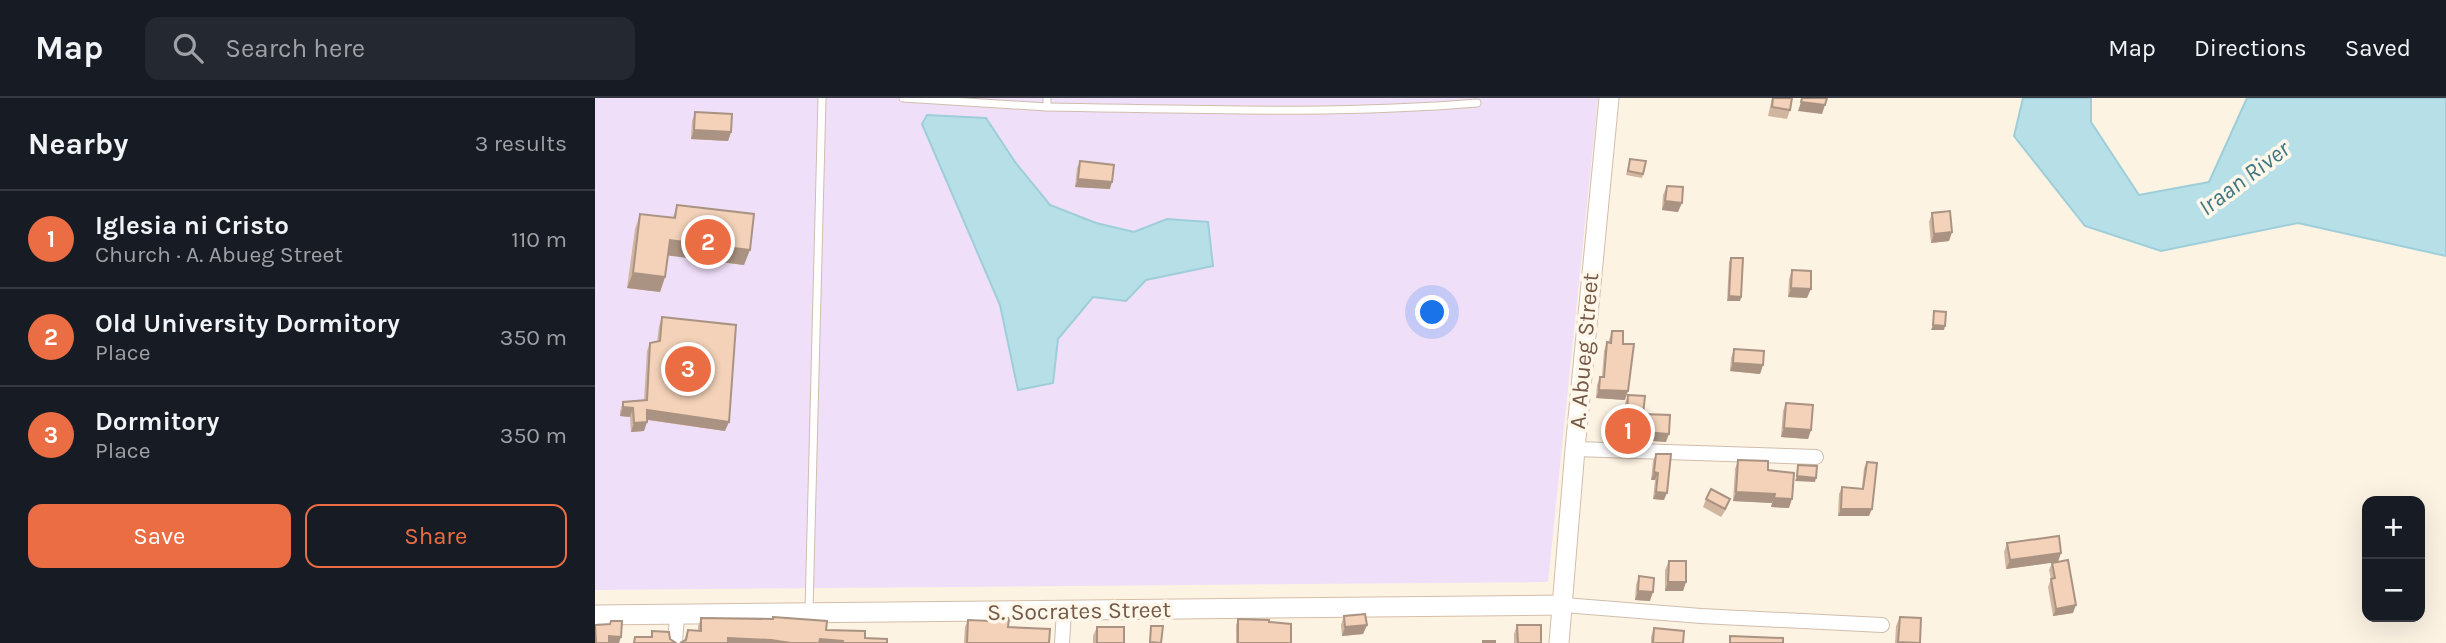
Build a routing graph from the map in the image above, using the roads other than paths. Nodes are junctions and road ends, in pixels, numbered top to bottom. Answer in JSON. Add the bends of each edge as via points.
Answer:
{"nodes":[{"id":1,"x":822,"y":98,"type":"edge"},
{"id":2,"x":903,"y":98,"type":"edge"},
{"id":3,"x":1609,"y":98,"type":"edge"},
{"id":4,"x":1047,"y":102,"type":"edge"},
{"id":5,"x":1477,"y":103,"type":"dead end"},
{"id":6,"x":1574,"y":449,"type":"junction"},
{"id":7,"x":1816,"y":457,"type":"dead end"},
{"id":8,"x":1564,"y":605,"type":"junction"},
{"id":9,"x":1065,"y":611,"type":"junction"},
{"id":10,"x":595,"y":615,"type":"edge"},
{"id":11,"x":809,"y":615,"type":"junction"},
{"id":12,"x":677,"y":616,"type":"junction"},
{"id":13,"x":1882,"y":625,"type":"dead end"},
{"id":14,"x":675,"y":643,"type":"edge"},
{"id":15,"x":1062,"y":643,"type":"edge"},
{"id":16,"x":1559,"y":643,"type":"edge"}],
"edges":[{"from":1,"to":11,"type":"lane"},
{"from":2,"to":4,"type":"lane"},
{"from":3,"to":6,"type":"street","name":"A. Abueg Street"},
{"from":4,"to":5,"type":"lane","via":[[1317,111]]},
{"from":6,"to":7,"type":"street"},
{"from":6,"to":8,"type":"street","name":"A. Abueg Street"},
{"from":8,"to":9,"type":"street","name":"S. Socrates Street"},
{"from":8,"to":13,"type":"street"},
{"from":8,"to":16,"type":"street","name":"A. Abueg Street"},
{"from":9,"to":11,"type":"street","name":"S. Socrates Street"},
{"from":9,"to":15,"type":"street"},
{"from":10,"to":12,"type":"street","name":"S. Socrates Street"},
{"from":11,"to":12,"type":"street","name":"S. Socrates Street"},
{"from":12,"to":14,"type":"street"}]}
